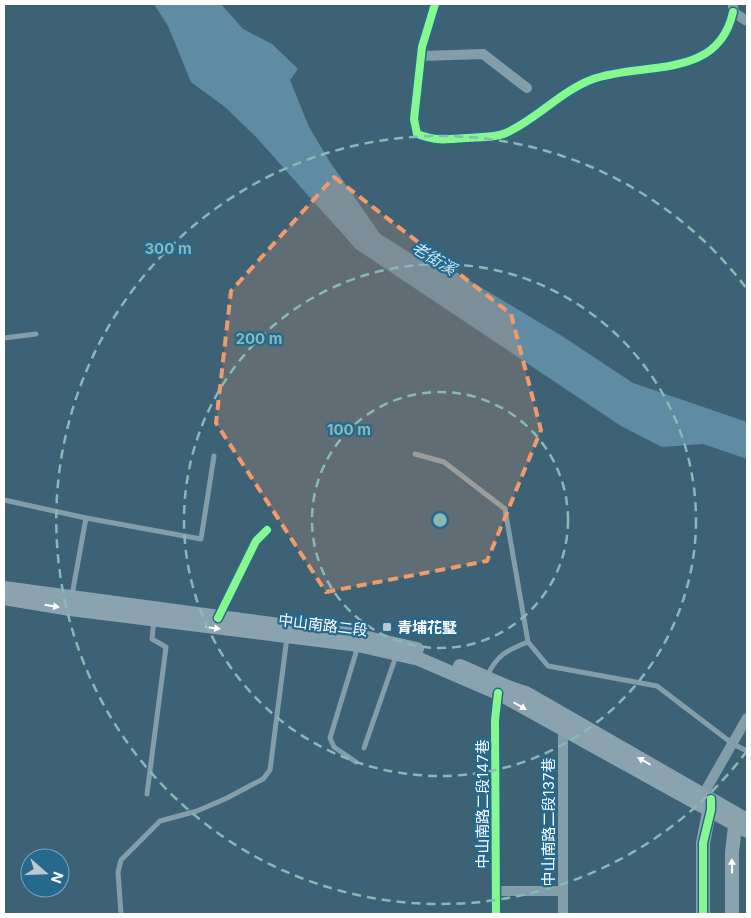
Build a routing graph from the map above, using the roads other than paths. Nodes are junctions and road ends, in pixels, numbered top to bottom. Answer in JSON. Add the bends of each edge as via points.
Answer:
{"nodes":[{"id":1,"x":435,"y":4,"type":"edge"},
{"id":2,"x":733,"y":8,"type":"edge"},
{"id":3,"x":747,"y":22,"type":"edge"},
{"id":4,"x":421,"y":56,"type":"junction"},
{"id":5,"x":527,"y":88,"type":"dead end"},
{"id":6,"x":36,"y":334,"type":"dead end"},
{"id":7,"x":4,"y":338,"type":"edge"},
{"id":8,"x":415,"y":454,"type":"dead end"},
{"id":9,"x":214,"y":456,"type":"dead end"},
{"id":10,"x":4,"y":500,"type":"edge"},
{"id":11,"x":86,"y":518,"type":"junction"},
{"id":12,"x":267,"y":530,"type":"dead end"},
{"id":13,"x":4,"y":588,"type":"edge"},
{"id":14,"x":4,"y":598,"type":"edge"},
{"id":15,"x":71,"y":598,"type":"junction"},
{"id":16,"x":155,"y":615,"type":"junction"},
{"id":17,"x":218,"y":618,"type":"junction"},
{"id":18,"x":287,"y":632,"type":"junction"},
{"id":19,"x":528,"y":642,"type":"junction"},
{"id":20,"x":358,"y":645,"type":"junction"},
{"id":21,"x":399,"y":648,"type":"junction"},
{"id":22,"x":487,"y":677,"type":"junction"},
{"id":23,"x":498,"y":693,"type":"junction"},
{"id":24,"x":747,"y":718,"type":"edge"},
{"id":25,"x":563,"y":730,"type":"junction"},
{"id":26,"x":733,"y":744,"type":"junction"},
{"id":27,"x":364,"y":748,"type":"dead end"},
{"id":28,"x":747,"y":751,"type":"edge"},
{"id":29,"x":356,"y":762,"type":"dead end"},
{"id":30,"x":147,"y":794,"type":"dead end"},
{"id":31,"x":706,"y":802,"type":"junction"},
{"id":32,"x":742,"y":822,"type":"edge"},
{"id":33,"x":496,"y":891,"type":"junction"},
{"id":34,"x":562,"y":891,"type":"junction"},
{"id":35,"x":121,"y":914,"type":"edge"},
{"id":36,"x":496,"y":914,"type":"edge"},
{"id":37,"x":563,"y":914,"type":"edge"},
{"id":38,"x":703,"y":914,"type":"edge"},
{"id":39,"x":732,"y":914,"type":"edge"}],
"edges":[{"from":1,"to":4,"type":"street"},
{"from":2,"to":3,"type":"street"},
{"from":2,"to":4,"type":"street","via":[[729,28],[710,52],[695,61],[593,79],[505,134],[435,141],[416,134],[414,119]]},
{"from":4,"to":5,"type":"street","via":[[483,54]]},
{"from":6,"to":7,"type":"lane"},
{"from":8,"to":19,"type":"lane","via":[[444,462],[505,509]]},
{"from":9,"to":11,"type":"lane","via":[[201,539]]},
{"from":10,"to":11,"type":"lane"},
{"from":11,"to":15,"type":"lane"},
{"from":12,"to":17,"type":"street","via":[[256,541]]},
{"from":13,"to":15,"type":"main road","name":"中山南路二段"},
{"from":14,"to":16,"type":"main road","name":"中山南路二段","one_way":true},
{"from":15,"to":16,"type":"main road","name":"中山南路二段"},
{"from":16,"to":17,"type":"main road","name":"中山南路二段"},
{"from":16,"to":18,"type":"main road","name":"中山南路二段","one_way":true},
{"from":16,"to":30,"type":"lane","via":[[152,639],[166,647]]},
{"from":17,"to":18,"type":"main road","name":"中山南路二段"},
{"from":18,"to":20,"type":"main road","name":"中山南路二段"},
{"from":18,"to":21,"type":"main road","name":"中山南路二段"},
{"from":18,"to":35,"type":"lane","via":[[270,770],[263,779],[198,812],[160,821],[121,860],[118,872]]},
{"from":19,"to":22,"type":"lane","via":[[511,648],[494,660]]},
{"from":19,"to":26,"type":"lane","via":[[548,666],[656,686]]},
{"from":20,"to":21,"type":"main road","name":"中山南路二段"},
{"from":20,"to":29,"type":"lane","via":[[330,738],[334,747]]},
{"from":21,"to":22,"type":"main road","name":"中山南路二段"},
{"from":21,"to":23,"type":"main road","name":"中山南路二段"},
{"from":21,"to":27,"type":"lane"},
{"from":31,"to":22,"type":"main road","name":"中山南路二段","one_way":true,"via":[[526,693]]},
{"from":23,"to":25,"type":"main road","name":"中山南路二段","one_way":true},
{"from":23,"to":33,"type":"street","name":"中山南路二段147巷","via":[[495,720]]},
{"from":24,"to":26,"type":"street"},
{"from":25,"to":31,"type":"main road","name":"中山南路二段"},
{"from":25,"to":34,"type":"street","name":"中山南路二段137巷"},
{"from":26,"to":28,"type":"lane"},
{"from":26,"to":31,"type":"street"},
{"from":31,"to":32,"type":"main road","name":"中山南路二段"},
{"from":31,"to":38,"type":"main road"},
{"from":39,"to":32,"type":"main road","one_way":true,"via":[[732,852]]},
{"from":33,"to":34,"type":"street"},
{"from":33,"to":36,"type":"street","name":"中山南路二段147巷"},
{"from":34,"to":37,"type":"street","name":"中山南路二段137巷"}]}
